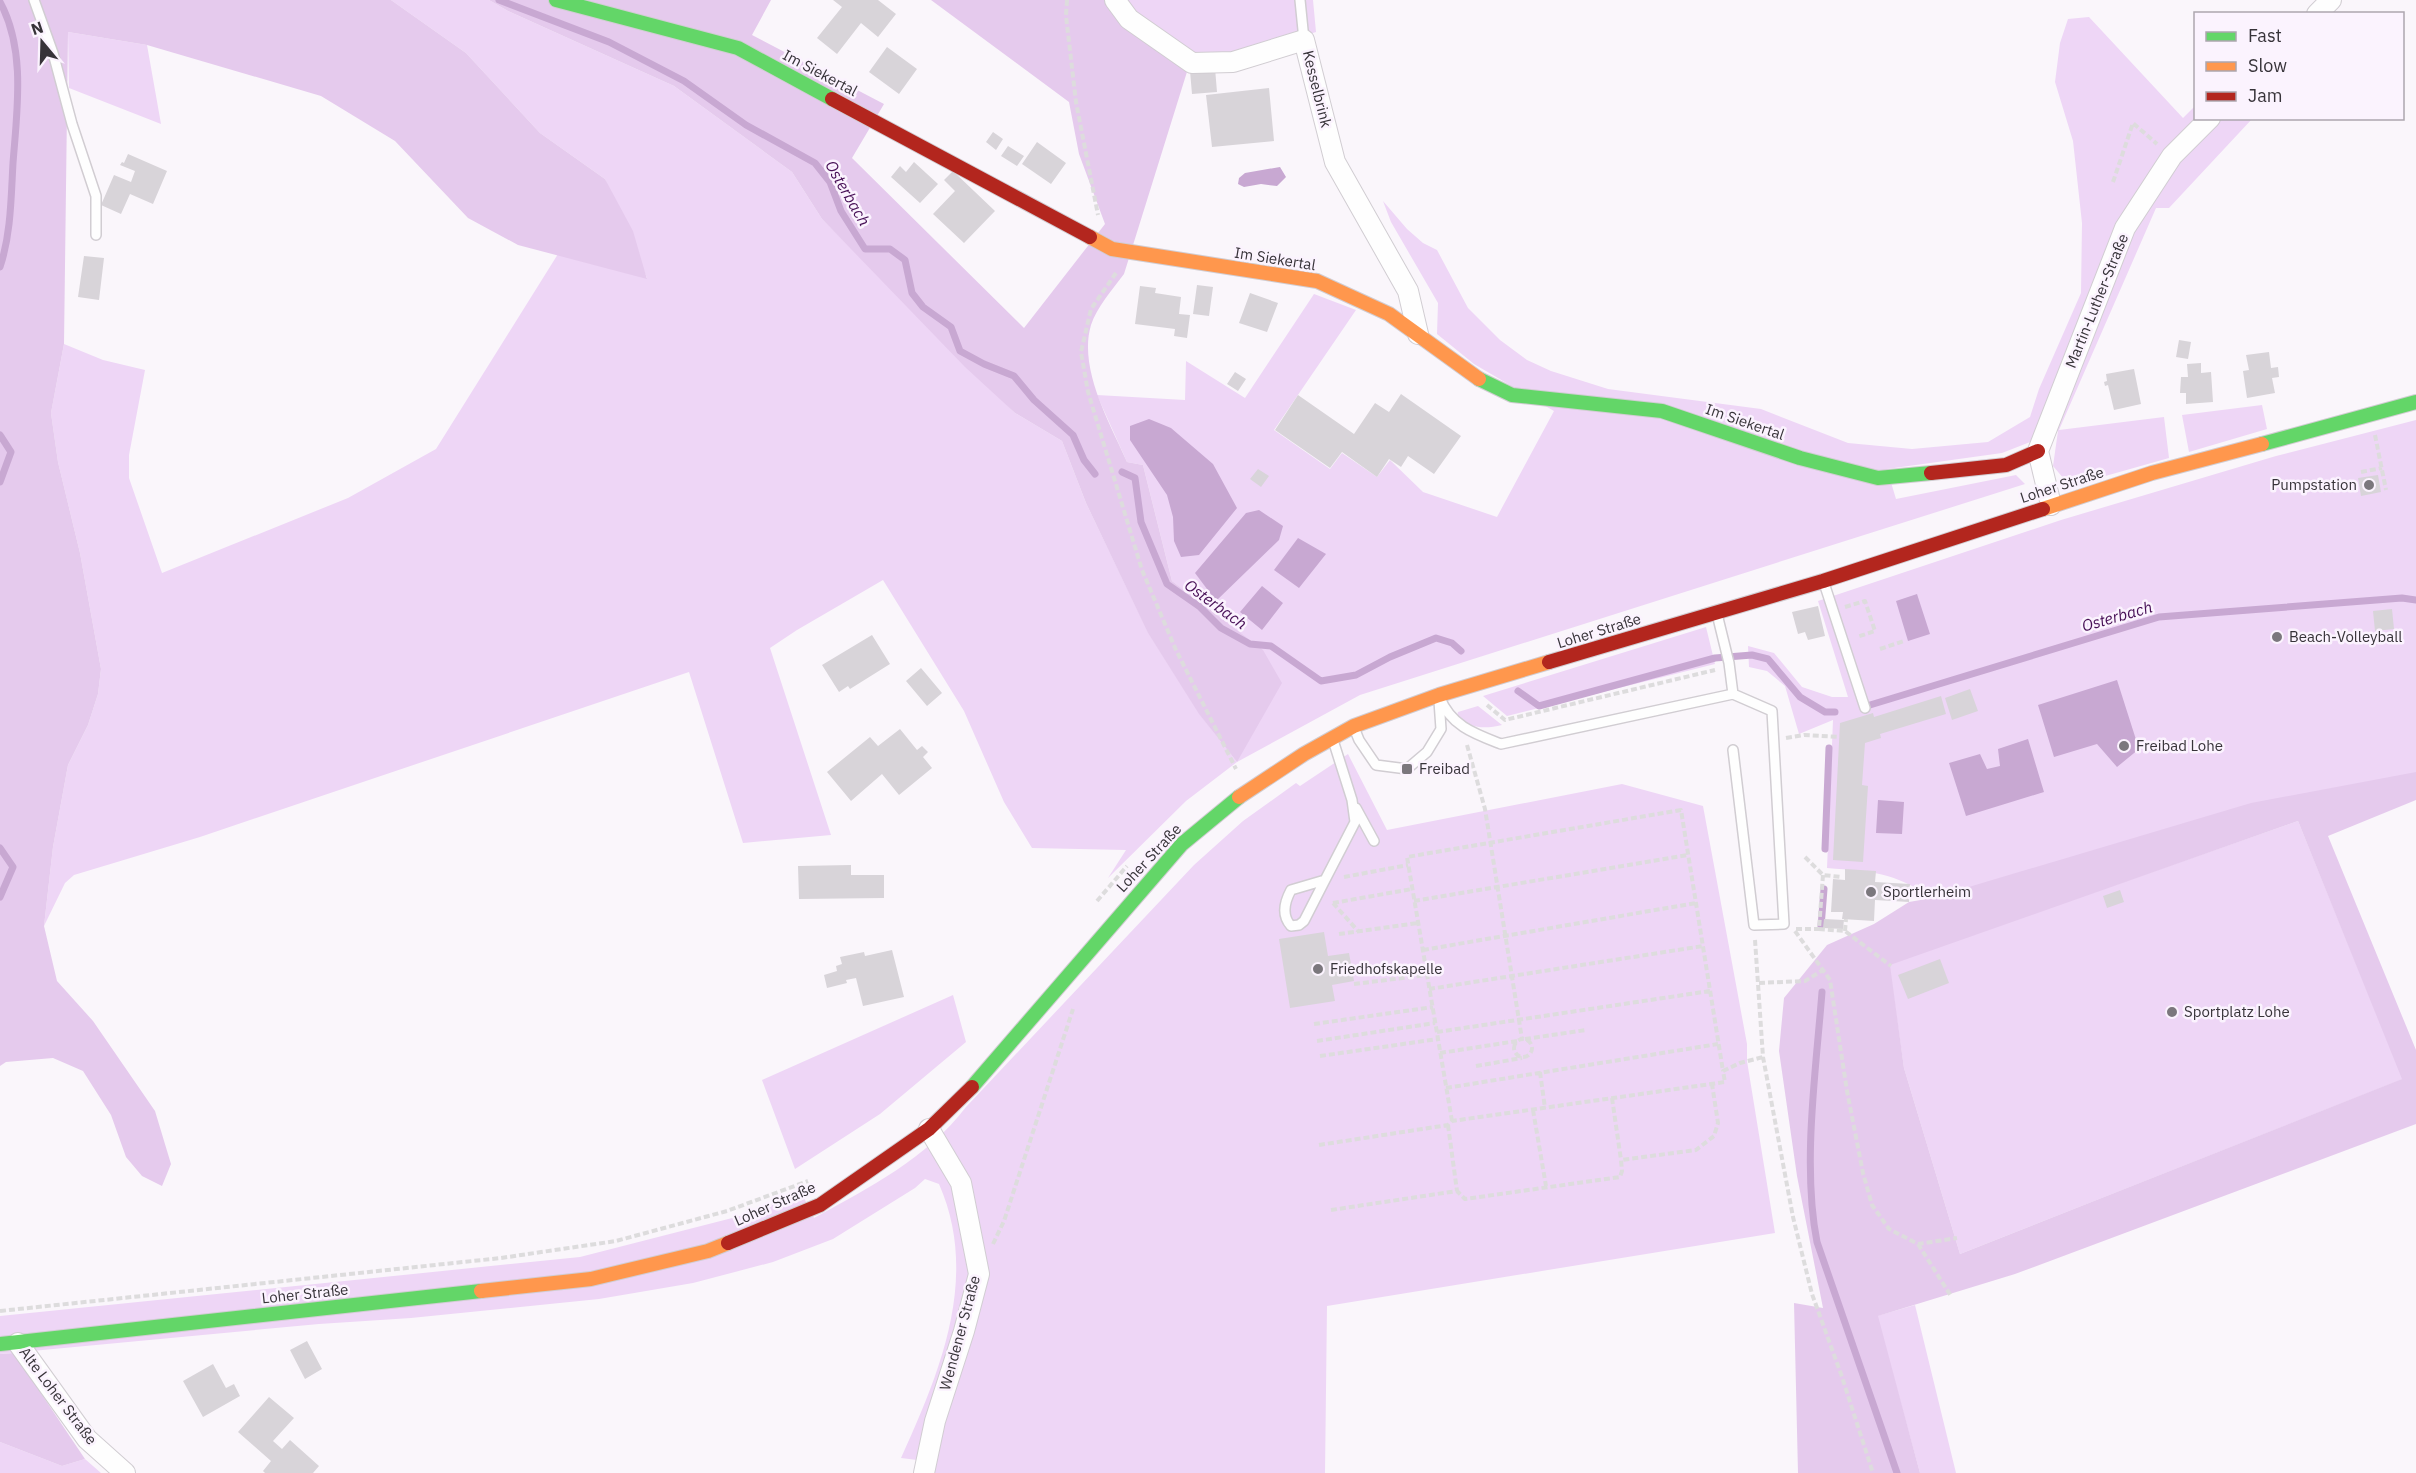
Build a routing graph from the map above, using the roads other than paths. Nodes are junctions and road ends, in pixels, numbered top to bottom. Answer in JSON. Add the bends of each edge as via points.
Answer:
{"nodes":[{"id":1,"x":34,"y":0,"type":"edge"},
{"id":2,"x":556,"y":0,"type":"edge"},
{"id":3,"x":1114,"y":0,"type":"edge"},
{"id":4,"x":1300,"y":0,"type":"edge"},
{"id":5,"x":2331,"y":0,"type":"edge"},
{"id":6,"x":2319,"y":12,"type":"edge"},
{"id":7,"x":1304,"y":40,"type":"junction"},
{"id":8,"x":2208,"y":120,"type":"edge"},
{"id":9,"x":96,"y":235,"type":"dead end"},
{"id":10,"x":1418,"y":334,"type":"junction"},
{"id":11,"x":2416,"y":402,"type":"edge"},
{"id":12,"x":2038,"y":451,"type":"junction"},
{"id":13,"x":2051,"y":505,"type":"junction"},
{"id":14,"x":1823,"y":581,"type":"junction"},
{"id":15,"x":1716,"y":613,"type":"junction"},
{"id":16,"x":1733,"y":694,"type":"junction"},
{"id":17,"x":1439,"y":696,"type":"junction"},
{"id":18,"x":1865,"y":708,"type":"dead end"},
{"id":19,"x":1354,"y":726,"type":"junction"},
{"id":20,"x":1332,"y":738,"type":"junction"},
{"id":21,"x":1733,"y":750,"type":"dead end"},
{"id":22,"x":1352,"y":800,"type":"junction"},
{"id":23,"x":1374,"y":841,"type":"dead end"},
{"id":24,"x":1323,"y":884,"type":"junction"},
{"id":25,"x":929,"y":1129,"type":"junction"},
{"id":26,"x":9,"y":1344,"type":"edge"},
{"id":27,"x":922,"y":1472,"type":"edge"},
{"id":28,"x":125,"y":1473,"type":"edge"}],
"edges":[{"from":1,"to":9,"type":"lane","via":[[96,196]]},
{"from":2,"to":10,"type":"street","name":"Im Siekertal","via":[[738,48],[1112,249],[1317,281],[1389,314]]},
{"from":3,"to":7,"type":"street","name":"Kesselbrink","via":[[1129,19],[1192,63],[1233,62]]},
{"from":4,"to":7,"type":"lane"},
{"from":5,"to":6,"type":"street"},
{"from":7,"to":10,"type":"street","name":"Kesselbrink","via":[[1335,162],[1408,291]]},
{"from":8,"to":12,"type":"street","name":"Martin-Luther-Straße","via":[[2172,156],[2126,228]]},
{"from":10,"to":12,"type":"street","name":"Im Siekertal","via":[[1479,380],[1512,395],[1662,411],[1800,458],[1878,478],[2006,465]]},
{"from":11,"to":13,"type":"street","name":"Loher Straße","via":[[2182,464]]},
{"from":12,"to":13,"type":"street"},
{"from":13,"to":14,"type":"street","name":"Loher Straße"},
{"from":14,"to":15,"type":"street","name":"Loher Straße"},
{"from":14,"to":18,"type":"lane"},
{"from":15,"to":16,"type":"lane"},
{"from":15,"to":17,"type":"street","name":"Loher Straße"},
{"from":16,"to":17,"type":"lane","via":[[1501,744],[1461,725],[1445,712]]},
{"from":16,"to":21,"type":"lane","via":[[1772,711],[1784,924],[1754,925]]},
{"from":17,"to":19,"type":"street","name":"Loher Straße"},
{"from":17,"to":19,"type":"lane","via":[[1441,729],[1427,752],[1407,769],[1376,765]]},
{"from":19,"to":20,"type":"street","name":"Loher Straße"},
{"from":20,"to":22,"type":"lane"},
{"from":20,"to":25,"type":"street","name":"Loher Straße","via":[[1239,797],[1182,844],[983,1076]]},
{"from":22,"to":23,"type":"lane"},
{"from":22,"to":24,"type":"lane","via":[[1355,822]]},
{"from":24,"to":24,"type":"lane","via":[[1291,890],[1285,900],[1291,926],[1304,921]]},
{"from":25,"to":26,"type":"street","name":"Loher Straße","via":[[820,1205],[708,1251],[591,1279]]},
{"from":25,"to":27,"type":"street","name":"Wendener Straße","via":[[961,1183],[979,1274]]},
{"from":26,"to":28,"type":"street","name":"Alte Loher Straße","via":[[87,1439]]}]}
